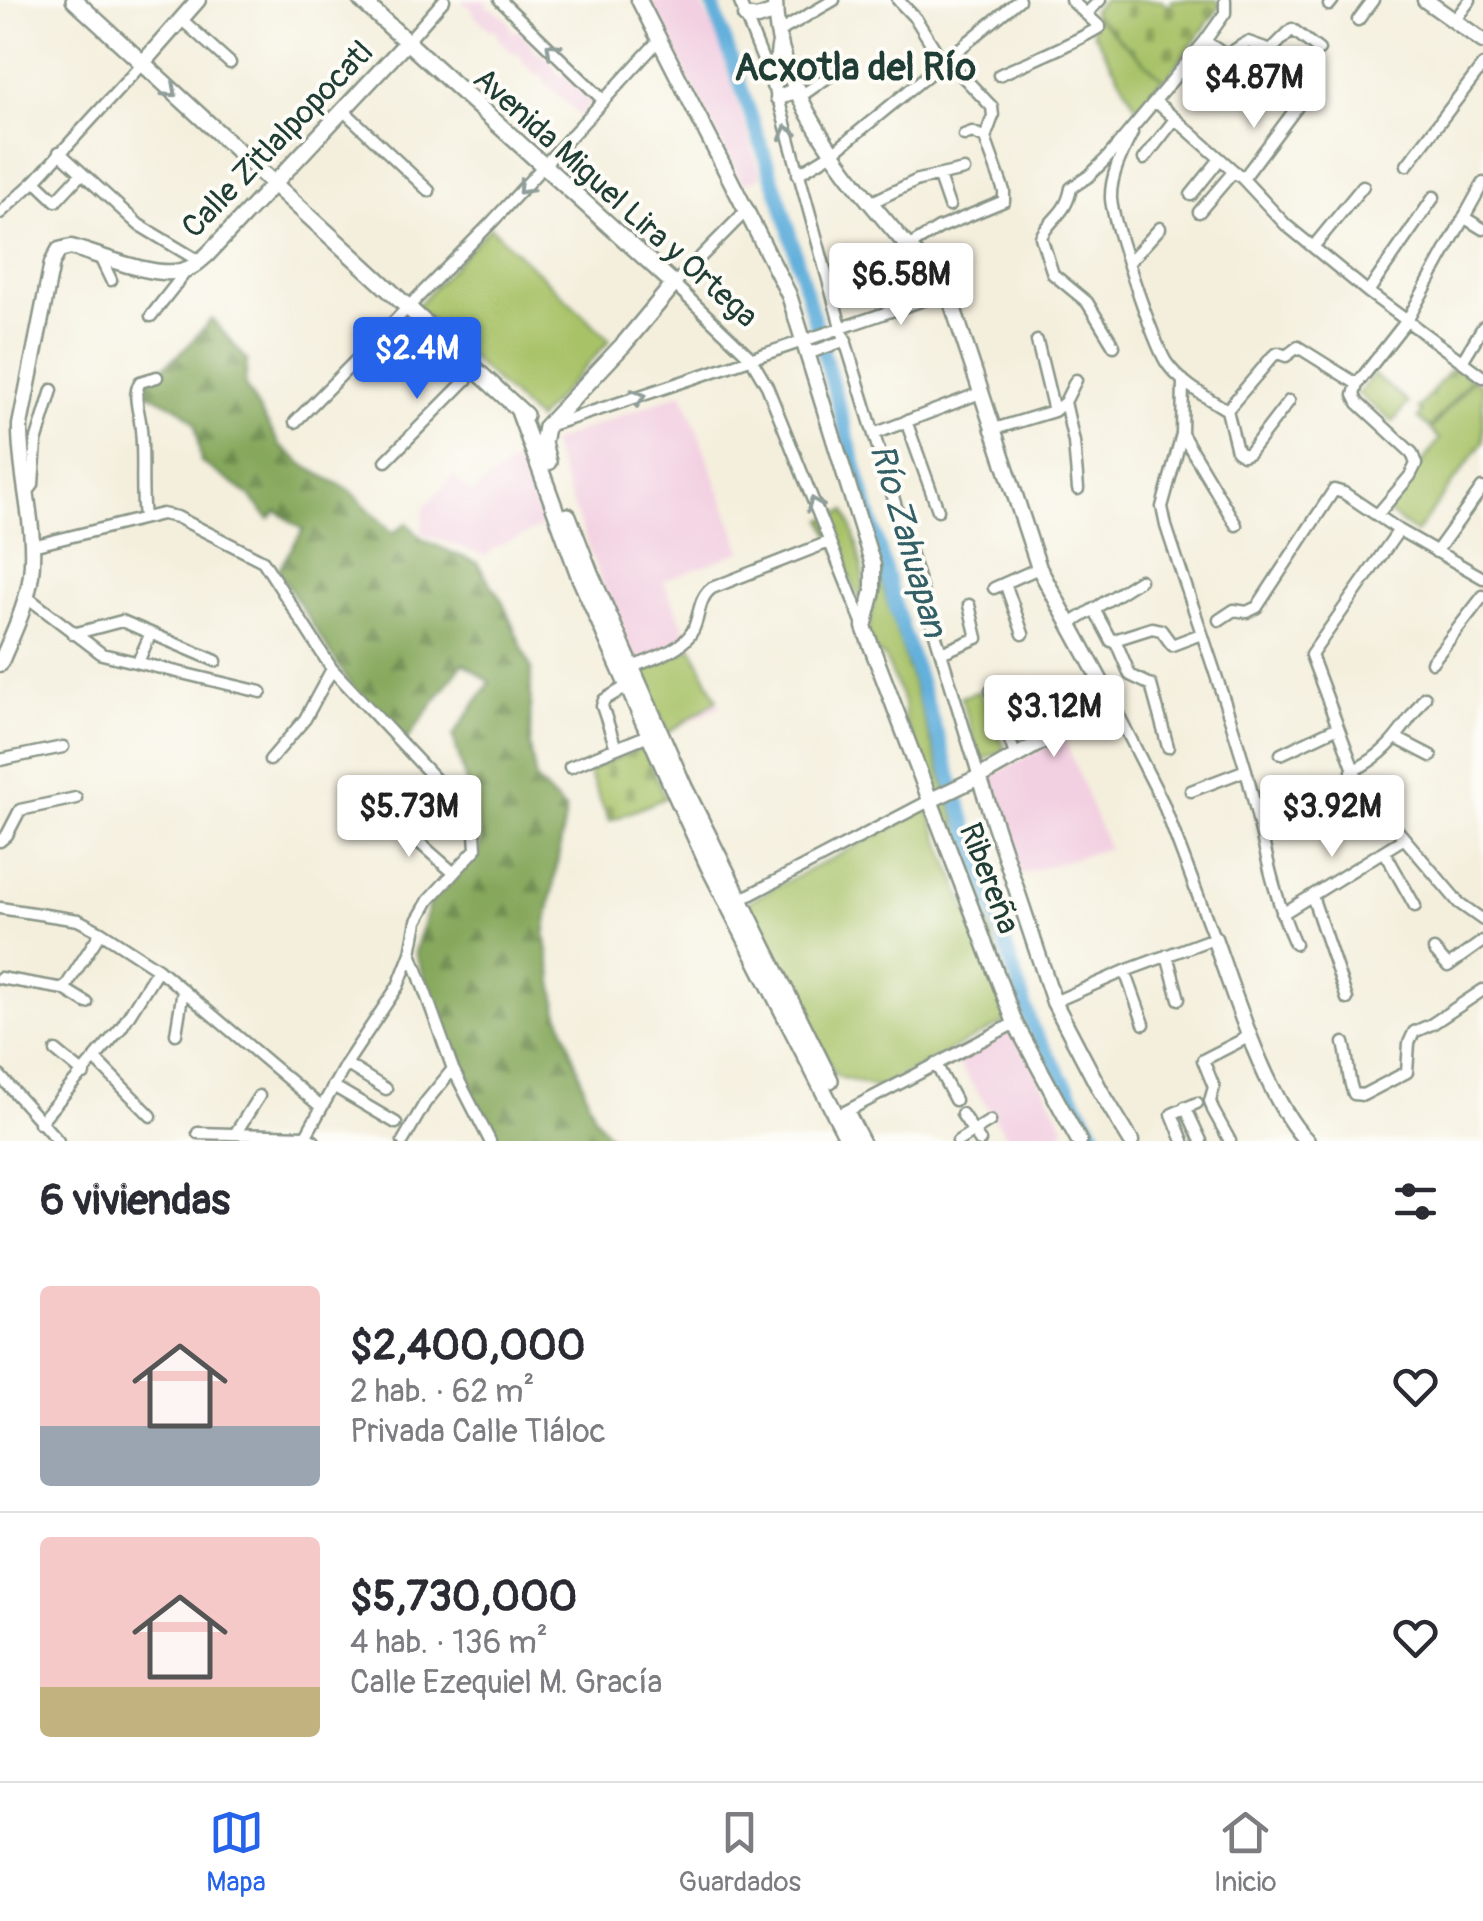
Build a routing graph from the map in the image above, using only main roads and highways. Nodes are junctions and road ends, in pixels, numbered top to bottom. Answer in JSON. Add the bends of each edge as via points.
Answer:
{"nodes":[{"id":1,"x":74,"y":0,"type":"edge"},
{"id":2,"x":361,"y":0,"type":"edge"},
{"id":3,"x":519,"y":411,"type":"junction"},
{"id":4,"x":546,"y":427,"type":"junction"},
{"id":5,"x":585,"y":575,"type":"junction"},
{"id":6,"x":842,"y":1114,"type":"junction"},
{"id":7,"x":849,"y":1141,"type":"edge"},
{"id":8,"x":861,"y":1141,"type":"edge"}],
"edges":[{"from":1,"to":3,"type":"main road","one_way":true},
{"from":2,"to":4,"type":"main road","name":"Avenida Miguel Lira y Ortega","via":[[674,284]]},
{"from":3,"to":4,"type":"main road"},
{"from":3,"to":5,"type":"main road"},
{"from":4,"to":5,"type":"main road","via":[[544,452]]},
{"from":5,"to":6,"type":"main road","via":[[657,732],[676,795]]},
{"from":6,"to":7,"type":"main road"},
{"from":6,"to":8,"type":"main road"}]}
